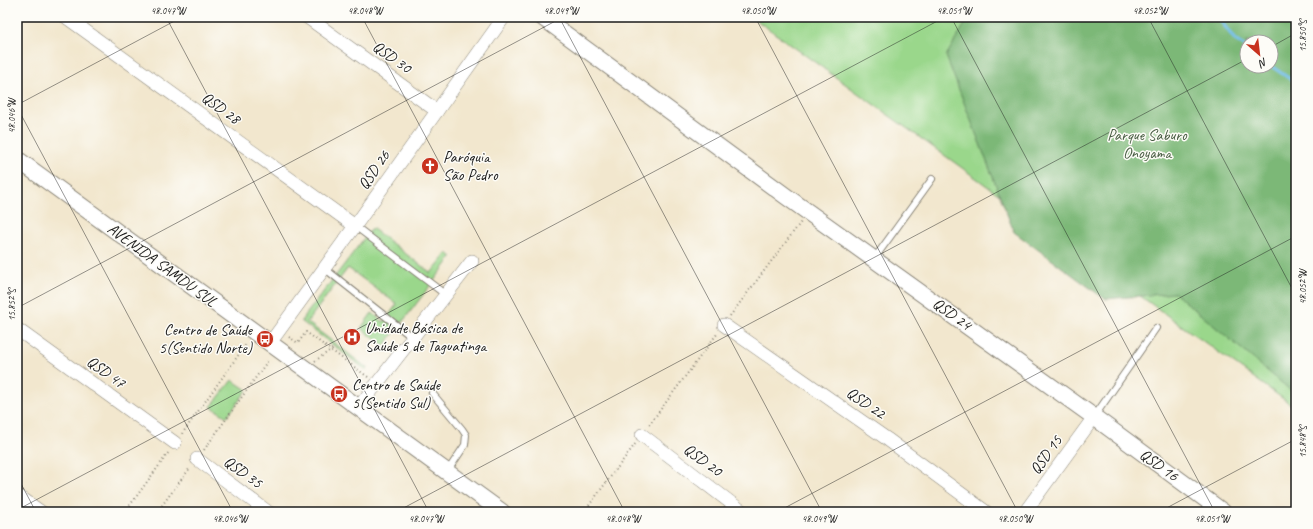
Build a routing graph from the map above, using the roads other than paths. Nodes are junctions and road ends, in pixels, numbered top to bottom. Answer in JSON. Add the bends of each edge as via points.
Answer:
{"nodes":[{"id":1,"x":66,"y":17,"type":"edge"},
{"id":2,"x":307,"y":17,"type":"edge"},
{"id":3,"x":504,"y":17,"type":"edge"},
{"id":4,"x":542,"y":17,"type":"edge"},
{"id":5,"x":436,"y":111,"type":"junction"},
{"id":6,"x":17,"y":159,"type":"edge"},
{"id":7,"x":932,"y":179,"type":"dead end"},
{"id":8,"x":355,"y":226,"type":"junction"},
{"id":9,"x":874,"y":259,"type":"junction"},
{"id":10,"x":472,"y":262,"type":"dead end"},
{"id":11,"x":324,"y":268,"type":"junction"},
{"id":12,"x":446,"y":295,"type":"junction"},
{"id":13,"x":724,"y":325,"type":"road end"},
{"id":14,"x":1156,"y":328,"type":"dead end"},
{"id":15,"x":17,"y":329,"type":"edge"},
{"id":16,"x":413,"y":338,"type":"junction"},
{"id":17,"x":273,"y":345,"type":"junction"},
{"id":18,"x":432,"y":393,"type":"dead end"},
{"id":19,"x":358,"y":408,"type":"junction"},
{"id":20,"x":1094,"y":417,"type":"junction"},
{"id":21,"x":642,"y":435,"type":"road end"},
{"id":22,"x":175,"y":443,"type":"road end"},
{"id":23,"x":197,"y":459,"type":"road end"},
{"id":24,"x":447,"y":472,"type":"junction"},
{"id":25,"x":17,"y":495,"type":"edge"},
{"id":26,"x":41,"y":512,"type":"edge"},
{"id":27,"x":268,"y":512,"type":"edge"},
{"id":28,"x":502,"y":512,"type":"edge"},
{"id":29,"x":743,"y":512,"type":"edge"},
{"id":30,"x":986,"y":512,"type":"edge"},
{"id":31,"x":1025,"y":512,"type":"edge"},
{"id":32,"x":1223,"y":512,"type":"edge"}],
"edges":[{"from":1,"to":8,"type":"street","name":"QSD 28"},
{"from":2,"to":5,"type":"street","name":"QSD 30"},
{"from":3,"to":5,"type":"street","name":"QSD 26"},
{"from":4,"to":9,"type":"street","name":"QSD 24"},
{"from":5,"to":8,"type":"street","name":"QSD 26"},
{"from":6,"to":17,"type":"street","name":"AVENIDA SAMDU SUL"},
{"from":7,"to":9,"type":"lane"},
{"from":8,"to":11,"type":"street","name":"QSD 26"},
{"from":8,"to":12,"type":"lane"},
{"from":9,"to":20,"type":"street","name":"QSD 24"},
{"from":10,"to":12,"type":"street"},
{"from":11,"to":16,"type":"lane"},
{"from":11,"to":17,"type":"street","name":"QSD 26"},
{"from":12,"to":16,"type":"street"},
{"from":13,"to":30,"type":"street","name":"QSD 22"},
{"from":14,"to":20,"type":"lane"},
{"from":15,"to":22,"type":"street","name":"QSD 47"},
{"from":16,"to":19,"type":"street"},
{"from":17,"to":19,"type":"street","name":"AVENIDA SAMDU SUL"},
{"from":18,"to":24,"type":"lane","via":[[466,435],[465,445]]},
{"from":19,"to":24,"type":"street","name":"AVENIDA SAMDU SUL"},
{"from":20,"to":31,"type":"street","name":"QSD 15"},
{"from":20,"to":32,"type":"street","name":"QSD 16"},
{"from":21,"to":29,"type":"street","name":"QSD 20"},
{"from":23,"to":27,"type":"street","name":"QSD 35"},
{"from":24,"to":28,"type":"street","name":"AVENIDA SAMDU SUL"},
{"from":25,"to":26,"type":"street"}]}
